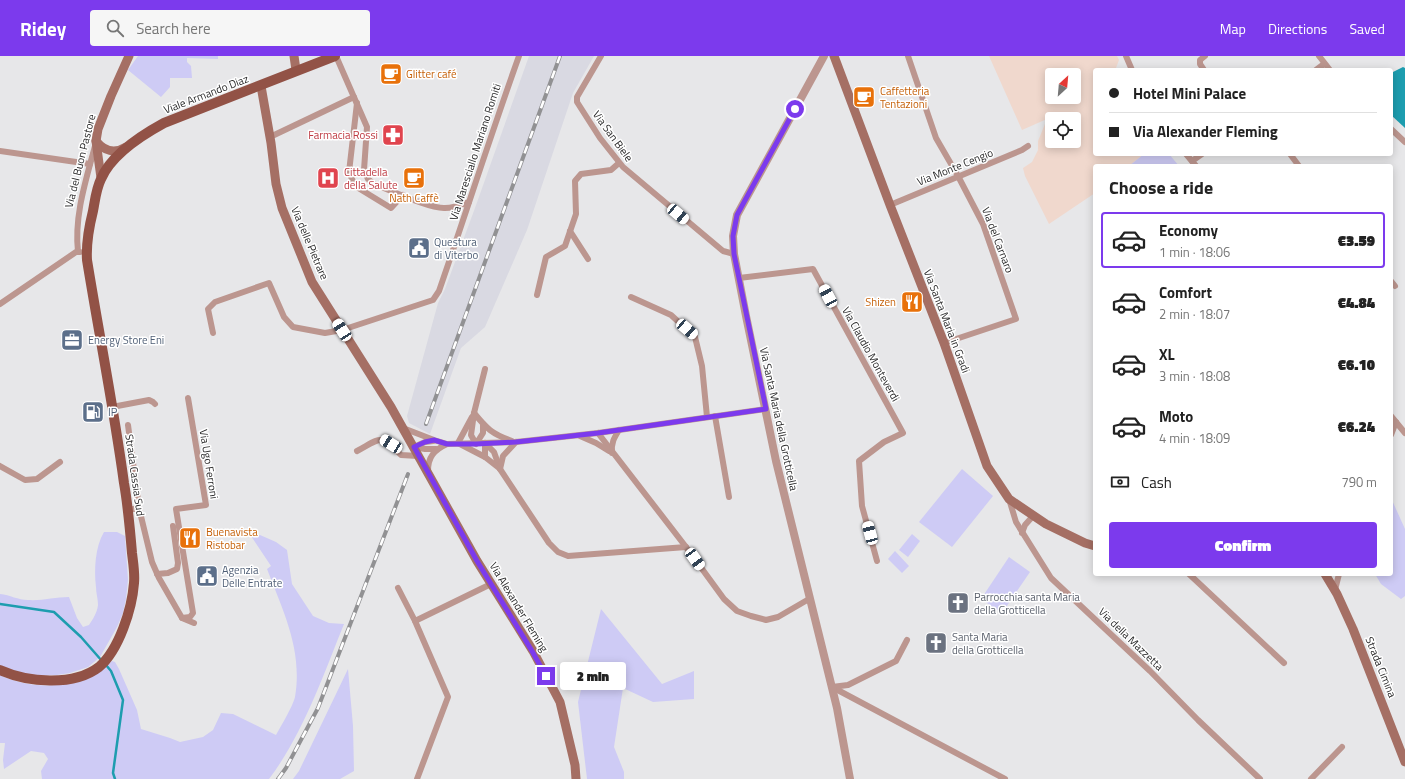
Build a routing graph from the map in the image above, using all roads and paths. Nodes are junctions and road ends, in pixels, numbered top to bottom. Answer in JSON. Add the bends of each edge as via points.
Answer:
{"nodes":[{"id":1,"x":129,"y":56,"type":"edge"},
{"id":2,"x":294,"y":56,"type":"edge"},
{"id":3,"x":336,"y":56,"type":"edge"},
{"id":4,"x":519,"y":56,"type":"edge"},
{"id":5,"x":601,"y":56,"type":"edge"},
{"id":6,"x":824,"y":56,"type":"edge"},
{"id":7,"x":834,"y":56,"type":"edge"},
{"id":8,"x":908,"y":56,"type":"edge"},
{"id":9,"x":1126,"y":56,"type":"edge"},
{"id":10,"x":1205,"y":56,"type":"edge"},
{"id":11,"x":1319,"y":56,"type":"edge"},
{"id":12,"x":1324,"y":64,"type":"junction"},
{"id":13,"x":1131,"y":68,"type":"edge"},
{"id":14,"x":1203,"y":68,"type":"edge"},
{"id":15,"x":1319,"y":68,"type":"edge"},
{"id":16,"x":1328,"y":68,"type":"edge"},
{"id":17,"x":296,"y":70,"type":"junction"},
{"id":18,"x":261,"y":86,"type":"junction"},
{"id":19,"x":354,"y":97,"type":"junction"},
{"id":20,"x":357,"y":103,"type":"junction"},
{"id":21,"x":1393,"y":131,"type":"edge"},
{"id":22,"x":270,"y":137,"type":"junction"},
{"id":23,"x":96,"y":140,"type":"junction"},
{"id":24,"x":1405,"y":142,"type":"edge"},
{"id":25,"x":1028,"y":146,"type":"dead end"},
{"id":26,"x":127,"y":147,"type":"junction"},
{"id":27,"x":0,"y":151,"type":"edge"},
{"id":28,"x":1188,"y":156,"type":"edge"},
{"id":29,"x":1200,"y":156,"type":"edge"},
{"id":30,"x":619,"y":163,"type":"junction"},
{"id":31,"x":90,"y":164,"type":"junction"},
{"id":32,"x":1194,"y":164,"type":"edge"},
{"id":33,"x":958,"y":176,"type":"junction"},
{"id":34,"x":101,"y":178,"type":"junction"},
{"id":35,"x":403,"y":195,"type":"junction"},
{"id":36,"x":469,"y":202,"type":"junction"},
{"id":37,"x":890,"y":205,"type":"junction"},
{"id":38,"x":570,"y":231,"type":"junction"},
{"id":39,"x":82,"y":253,"type":"junction"},
{"id":40,"x":734,"y":254,"type":"junction"},
{"id":41,"x":588,"y":259,"type":"dead end"},
{"id":42,"x":739,"y":278,"type":"junction"},
{"id":43,"x":537,"y":295,"type":"dead end"},
{"id":44,"x":631,"y":297,"type":"dead end"},
{"id":45,"x":0,"y":304,"type":"edge"},
{"id":46,"x":342,"y":330,"type":"junction"},
{"id":47,"x":213,"y":333,"type":"dead end"},
{"id":48,"x":944,"y":343,"type":"junction"},
{"id":49,"x":485,"y":369,"type":"dead end"},
{"id":50,"x":188,"y":398,"type":"dead end"},
{"id":51,"x":155,"y":404,"type":"dead end"},
{"id":52,"x":112,"y":407,"type":"junction"},
{"id":53,"x":766,"y":409,"type":"junction"},
{"id":54,"x":474,"y":413,"type":"junction"},
{"id":55,"x":715,"y":416,"type":"junction"},
{"id":56,"x":707,"y":417,"type":"junction"},
{"id":57,"x":1393,"y":418,"type":"edge"},
{"id":58,"x":1396,"y":422,"type":"junction"},
{"id":59,"x":483,"y":424,"type":"junction"},
{"id":60,"x":128,"y":425,"type":"dead end"},
{"id":61,"x":403,"y":428,"type":"junction"},
{"id":62,"x":619,"y":430,"type":"junction"},
{"id":63,"x":1393,"y":430,"type":"edge"},
{"id":64,"x":598,"y":433,"type":"junction"},
{"id":65,"x":1405,"y":433,"type":"edge"},
{"id":66,"x":578,"y":436,"type":"junction"},
{"id":67,"x":434,"y":440,"type":"junction"},
{"id":68,"x":516,"y":442,"type":"junction"},
{"id":69,"x":458,"y":443,"type":"junction"},
{"id":70,"x":485,"y":443,"type":"junction"},
{"id":71,"x":596,"y":443,"type":"junction"},
{"id":72,"x":447,"y":444,"type":"junction"},
{"id":73,"x":476,"y":444,"type":"junction"},
{"id":74,"x":414,"y":447,"type":"junction"},
{"id":75,"x":436,"y":449,"type":"junction"},
{"id":76,"x":357,"y":452,"type":"dead end"},
{"id":77,"x":612,"y":452,"type":"junction"},
{"id":78,"x":418,"y":456,"type":"junction"},
{"id":79,"x":485,"y":457,"type":"junction"},
{"id":80,"x":60,"y":462,"type":"dead end"},
{"id":81,"x":0,"y":466,"type":"edge"},
{"id":82,"x":500,"y":469,"type":"junction"},
{"id":83,"x":429,"y":475,"type":"junction"},
{"id":84,"x":729,"y":497,"type":"dead end"},
{"id":85,"x":1009,"y":499,"type":"junction"},
{"id":86,"x":139,"y":508,"type":"junction"},
{"id":87,"x":128,"y":510,"type":"junction"},
{"id":88,"x":1033,"y":516,"type":"junction"},
{"id":89,"x":173,"y":526,"type":"dead end"},
{"id":90,"x":1022,"y":533,"type":"junction"},
{"id":91,"x":1093,"y":545,"type":"edge"},
{"id":92,"x":686,"y":547,"type":"junction"},
{"id":93,"x":877,"y":561,"type":"dead end"},
{"id":94,"x":157,"y":574,"type":"junction"},
{"id":95,"x":1191,"y":576,"type":"edge"},
{"id":96,"x":1326,"y":576,"type":"edge"},
{"id":97,"x":1338,"y":576,"type":"edge"},
{"id":98,"x":491,"y":584,"type":"junction"},
{"id":99,"x":1333,"y":586,"type":"junction"},
{"id":100,"x":398,"y":588,"type":"dead end"},
{"id":101,"x":809,"y":599,"type":"junction"},
{"id":102,"x":182,"y":618,"type":"junction"},
{"id":103,"x":415,"y":621,"type":"junction"},
{"id":104,"x":194,"y":623,"type":"dead end"},
{"id":105,"x":907,"y":640,"type":"dead end"},
{"id":106,"x":1284,"y":663,"type":"dead end"},
{"id":107,"x":0,"y":670,"type":"edge"},
{"id":108,"x":832,"y":686,"type":"junction"},
{"id":109,"x":1342,"y":747,"type":"dead end"},
{"id":110,"x":1405,"y":762,"type":"edge"},
{"id":111,"x":418,"y":779,"type":"edge"},
{"id":112,"x":576,"y":779,"type":"edge"},
{"id":113,"x":850,"y":779,"type":"edge"},
{"id":114,"x":1005,"y":779,"type":"edge"},
{"id":115,"x":1260,"y":779,"type":"edge"},
{"id":116,"x":1311,"y":779,"type":"edge"}],
"edges":[{"from":1,"to":23,"type":"main road","name":"Via del Buon Pastore","via":[[98,129]]},
{"from":2,"to":17,"type":"main road"},
{"from":3,"to":17,"type":"main road","name":"Viale Armando Diaz"},
{"from":3,"to":19,"type":"street"},
{"from":4,"to":36,"type":"street","name":"Via Maresciallo Mariano Romiti"},
{"from":5,"to":30,"type":"street","name":"Via San Biele","via":[[577,97],[577,102]]},
{"from":6,"to":40,"type":"street","name":"Via Santa Maria della Grotticella","via":[[737,215],[733,236]]},
{"from":7,"to":37,"type":"main road","name":"Via Santa Maria in Gradi"},
{"from":8,"to":33,"type":"street","name":"Via del Carnaro","via":[[936,138]]},
{"from":9,"to":13,"type":"street"},
{"from":10,"to":14,"type":"street","via":[[1200,60]]},
{"from":11,"to":12,"type":"street"},
{"from":12,"to":15,"type":"street"},
{"from":12,"to":16,"type":"street"},
{"from":17,"to":18,"type":"main road","name":"Viale Armando Diaz"},
{"from":18,"to":22,"type":"main road","name":"Via delle Pietrare"},
{"from":18,"to":26,"type":"main road","name":"Viale Armando Diaz","via":[[164,123]]},
{"from":19,"to":20,"type":"street"},
{"from":19,"to":22,"type":"street"},
{"from":20,"to":35,"type":"street","via":[[367,127],[364,170],[368,179],[374,184]]},
{"from":20,"to":35,"type":"street","via":[[349,172],[355,186],[391,208]]},
{"from":21,"to":24,"type":"street"},
{"from":22,"to":46,"type":"main road","name":"Via delle Pietrare","via":[[282,208],[312,282]]},
{"from":23,"to":26,"type":"main road","via":[[103,148],[111,151]]},
{"from":23,"to":31,"type":"street","name":"Via del Buon Pastore"},
{"from":23,"to":34,"type":"main road"},
{"from":25,"to":33,"type":"street","name":"Via Monte Cengio"},
{"from":26,"to":34,"type":"main road","name":"Viale Armando Diaz","via":[[113,160]]},
{"from":27,"to":31,"type":"street"},
{"from":28,"to":32,"type":"street"},
{"from":29,"to":32,"type":"street"},
{"from":30,"to":38,"type":"street","via":[[611,170],[581,174],[574,181],[576,214]]},
{"from":30,"to":40,"type":"street","name":"Via San Biele","via":[[723,251]]},
{"from":31,"to":39,"type":"street","name":"Via del Buon Pastore","via":[[78,220]]},
{"from":33,"to":37,"type":"street","name":"Via Monte Cengio"},
{"from":33,"to":48,"type":"street","name":"Via del Carnaro","via":[[983,224],[1016,319]]},
{"from":34,"to":39,"type":"main road","name":"Strada Cassia Sud"},
{"from":35,"to":36,"type":"street","via":[[443,209]]},
{"from":36,"to":46,"type":"street","name":"Via Maresciallo Mariano Romiti","via":[[439,290],[433,300]]},
{"from":37,"to":48,"type":"main road","name":"Via Santa Maria in Gradi"},
{"from":38,"to":41,"type":"street"},
{"from":38,"to":43,"type":"street","via":[[565,246],[546,257]]},
{"from":39,"to":45,"type":"street","via":[[76,252]]},
{"from":39,"to":52,"type":"main road","name":"Strada Cassia Sud","via":[[86,260]]},
{"from":40,"to":42,"type":"street","name":"Via Santa Maria della Grotticella"},
{"from":42,"to":53,"type":"street","name":"Via Santa Maria della Grotticella"},
{"from":42,"to":93,"type":"street","name":"Via Claudio Monteverdi","via":[[813,269],[903,433],[884,442],[859,461],[862,506]]},
{"from":44,"to":56,"type":"street","via":[[671,315],[695,336],[702,366]]},
{"from":46,"to":47,"type":"street","via":[[326,333],[293,327],[284,317],[269,283],[215,302],[208,309]]},
{"from":46,"to":61,"type":"main road","name":"Via delle Pietrare"},
{"from":48,"to":85,"type":"main road","name":"Via Santa Maria in Gradi","via":[[987,466]]},
{"from":49,"to":54,"type":"street"},
{"from":50,"to":102,"type":"street","name":"Via Ugo Ferroni","via":[[206,505],[176,509],[193,613],[190,617]]},
{"from":51,"to":52,"type":"street","via":[[149,400]]},
{"from":52,"to":87,"type":"main road","name":"Strada Cassia Sud"},
{"from":53,"to":55,"type":"street"},
{"from":53,"to":101,"type":"street","name":"Via Santa Maria della Grotticella"},
{"from":54,"to":59,"type":"street"},
{"from":54,"to":69,"type":"street"},
{"from":54,"to":73,"type":"street","via":[[471,435]]},
{"from":55,"to":56,"type":"street"},
{"from":55,"to":84,"type":"street"},
{"from":56,"to":62,"type":"street"},
{"from":57,"to":58,"type":"street"},
{"from":58,"to":63,"type":"street"},
{"from":58,"to":65,"type":"street"},
{"from":59,"to":68,"type":"street","via":[[496,436]]},
{"from":59,"to":73,"type":"street","via":[[483,433]]},
{"from":60,"to":86,"type":"street"},
{"from":61,"to":67,"type":"street"},
{"from":61,"to":74,"type":"main road","name":"Via delle Pietrare"},
{"from":62,"to":64,"type":"street"},
{"from":62,"to":77,"type":"street","via":[[614,438]]},
{"from":64,"to":66,"type":"street"},
{"from":64,"to":71,"type":"street"},
{"from":64,"to":77,"type":"street"},
{"from":66,"to":68,"type":"street"},
{"from":66,"to":71,"type":"street"},
{"from":67,"to":72,"type":"street"},
{"from":67,"to":74,"type":"street"},
{"from":68,"to":70,"type":"street"},
{"from":68,"to":82,"type":"street","via":[[503,456]]},
{"from":69,"to":72,"type":"street"},
{"from":69,"to":73,"type":"street"},
{"from":69,"to":79,"type":"street"},
{"from":70,"to":73,"type":"street"},
{"from":70,"to":79,"type":"street"},
{"from":70,"to":82,"type":"street","via":[[494,452]]},
{"from":71,"to":77,"type":"street"},
{"from":72,"to":75,"type":"street"},
{"from":74,"to":75,"type":"street"},
{"from":74,"to":78,"type":"main road","name":"Via delle Pietrare"},
{"from":75,"to":83,"type":"street","via":[[428,463]]},
{"from":76,"to":78,"type":"street","via":[[379,440],[384,440],[401,455]]},
{"from":77,"to":92,"type":"street"},
{"from":78,"to":83,"type":"main road","name":"Via delle Pietrare"},
{"from":79,"to":82,"type":"street"},
{"from":80,"to":81,"type":"street","via":[[37,479],[25,480]]},
{"from":82,"to":92,"type":"street","via":[[549,543],[558,552],[568,556]]},
{"from":83,"to":98,"type":"main road","name":"Via Alexander Fleming"},
{"from":85,"to":88,"type":"main road","name":"Via Santa Maria in Gradi"},
{"from":85,"to":90,"type":"street","name":"Via della Mazzetta"},
{"from":86,"to":87,"type":"street"},
{"from":86,"to":94,"type":"street"},
{"from":87,"to":107,"type":"main road","name":"Strada Cassia Sud","via":[[134,580],[132,600],[123,630],[108,657],[97,668],[84,675],[59,680],[29,680]]},
{"from":88,"to":90,"type":"street"},
{"from":88,"to":91,"type":"main road","name":"Via Santa Maria in Gradi"},
{"from":89,"to":94,"type":"street","via":[[177,569]]},
{"from":90,"to":115,"type":"street","name":"Via della Mazzetta","via":[[1051,578],[1150,670]]},
{"from":92,"to":101,"type":"street","via":[[724,599],[737,611],[766,620],[778,617]]},
{"from":94,"to":102,"type":"street"},
{"from":95,"to":106,"type":"street"},
{"from":96,"to":99,"type":"main road"},
{"from":97,"to":99,"type":"street"},
{"from":98,"to":103,"type":"street"},
{"from":98,"to":112,"type":"main road","name":"Via Alexander Fleming","via":[[560,702],[573,753]]},
{"from":99,"to":110,"type":"main road","name":"Strada Cimina","via":[[1356,636]]},
{"from":100,"to":103,"type":"street"},
{"from":101,"to":108,"type":"street","name":"Via Santa Maria della Grotticella"},
{"from":102,"to":104,"type":"street"},
{"from":103,"to":111,"type":"street","via":[[448,697]]},
{"from":105,"to":108,"type":"street","via":[[896,661],[848,685]]},
{"from":108,"to":113,"type":"street","name":"Via Santa Maria della Grotticella"},
{"from":108,"to":114,"type":"street"},
{"from":109,"to":116,"type":"street"}]}
